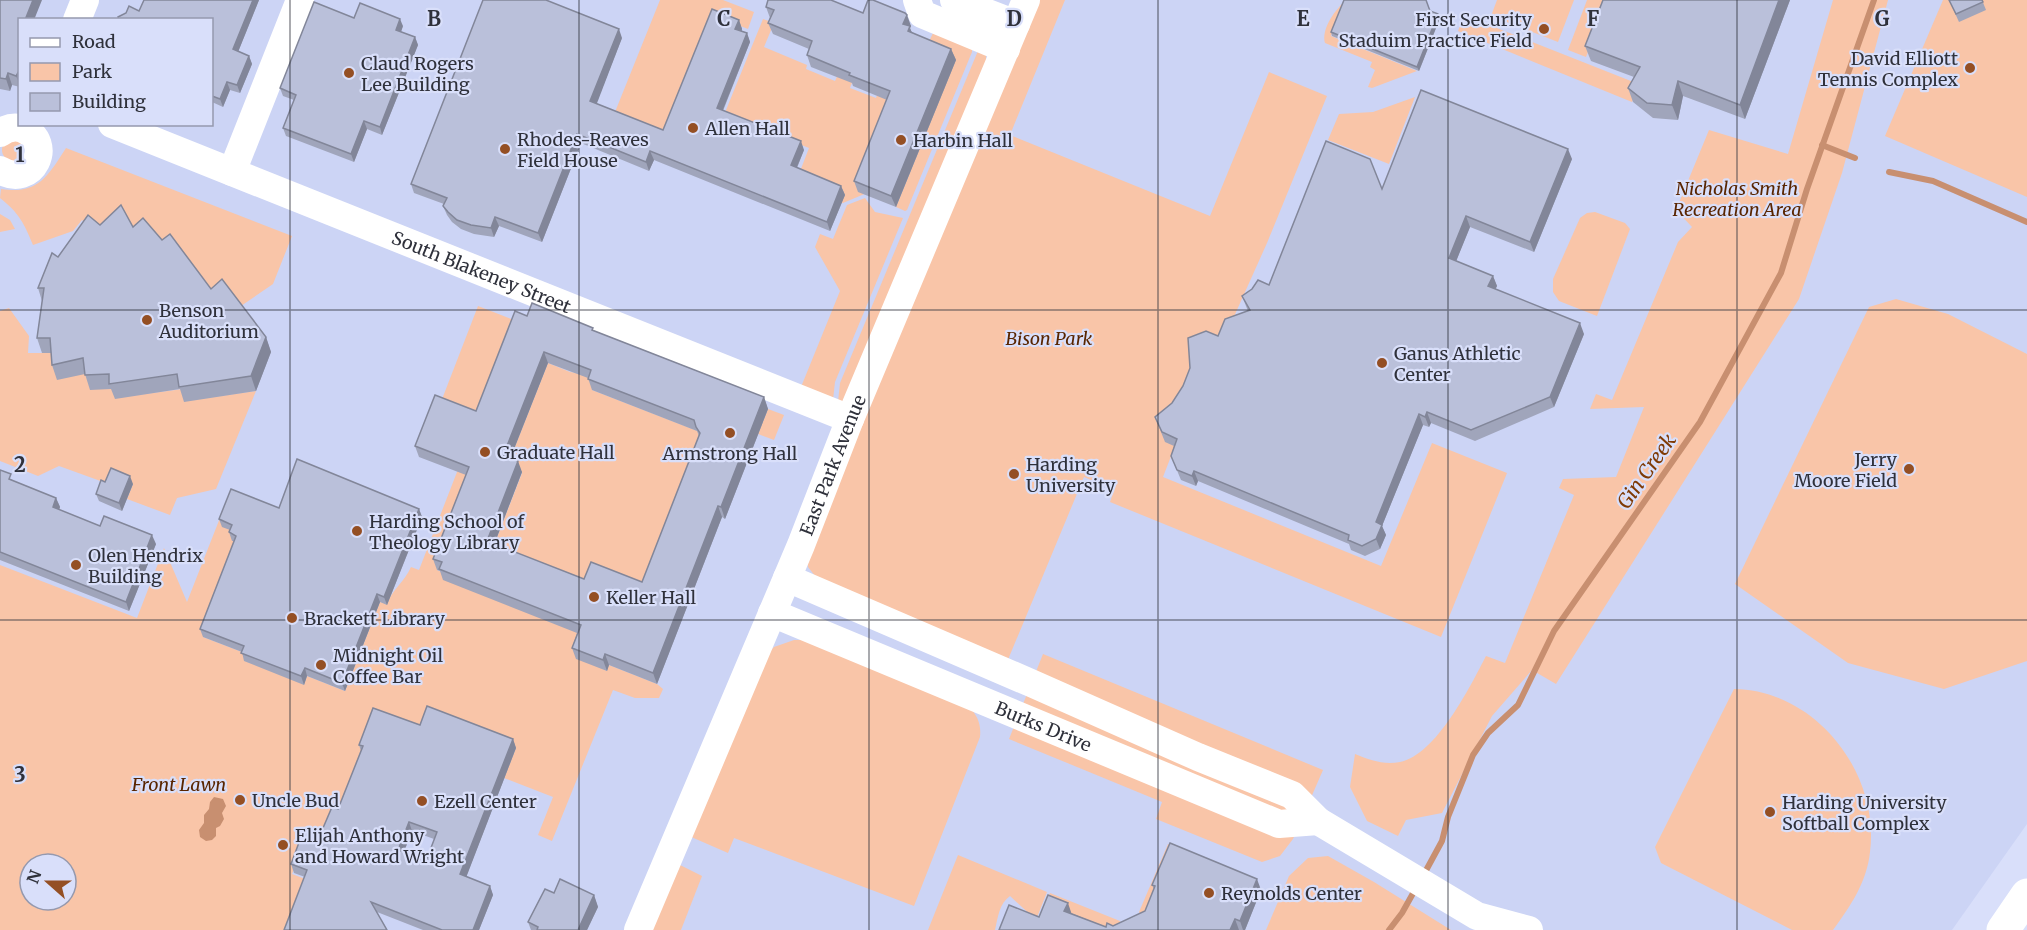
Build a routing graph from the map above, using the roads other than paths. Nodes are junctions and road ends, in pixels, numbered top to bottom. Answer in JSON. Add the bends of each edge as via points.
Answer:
{"nodes":[{"id":1,"x":85,"y":0,"type":"edge"},
{"id":2,"x":300,"y":0,"type":"edge"},
{"id":3,"x":917,"y":0,"type":"edge"},
{"id":4,"x":923,"y":0,"type":"edge"},
{"id":5,"x":954,"y":0,"type":"edge"},
{"id":6,"x":78,"y":18,"type":"edge"},
{"id":7,"x":1015,"y":27,"type":"edge"},
{"id":8,"x":117,"y":126,"type":"edge"},
{"id":9,"x":18,"y":129,"type":"edge"},
{"id":10,"x":0,"y":170,"type":"edge"},
{"id":11,"x":232,"y":172,"type":"junction"},
{"id":12,"x":850,"y":418,"type":"junction"},
{"id":13,"x":787,"y":578,"type":"junction"},
{"id":14,"x":772,"y":613,"type":"junction"},
{"id":15,"x":1318,"y":821,"type":"junction"},
{"id":16,"x":2027,"y":895,"type":"edge"},
{"id":17,"x":1483,"y":923,"type":"edge"},
{"id":18,"x":638,"y":930,"type":"edge"},
{"id":19,"x":1529,"y":930,"type":"edge"},
{"id":20,"x":2002,"y":930,"type":"edge"}],
"edges":[{"from":1,"to":6,"type":"street"},
{"from":2,"to":11,"type":"street"},
{"from":3,"to":7,"type":"street","via":[[922,14]]},
{"from":4,"to":7,"type":"street"},
{"from":5,"to":7,"type":"street"},
{"from":7,"to":12,"type":"street","name":"East Park Avenue"},
{"from":8,"to":11,"type":"street","name":"South Blakeney Street"},
{"from":9,"to":10,"type":"street","via":[[36,141],[35,164],[23,174]]},
{"from":11,"to":12,"type":"street","name":"South Blakeney Street"},
{"from":12,"to":13,"type":"street","name":"East Park Avenue"},
{"from":13,"to":14,"type":"street","name":"East Park Avenue"},
{"from":13,"to":15,"type":"street","name":"Burks Drive","via":[[1292,795]]},
{"from":14,"to":15,"type":"street","name":"Burks Drive","via":[[1279,824]]},
{"from":14,"to":18,"type":"street","name":"East Park Avenue"},
{"from":15,"to":17,"type":"street","name":"Burks Drive"},
{"from":16,"to":20,"type":"main road"},
{"from":17,"to":19,"type":"street","name":"Burks Drive"}]}
